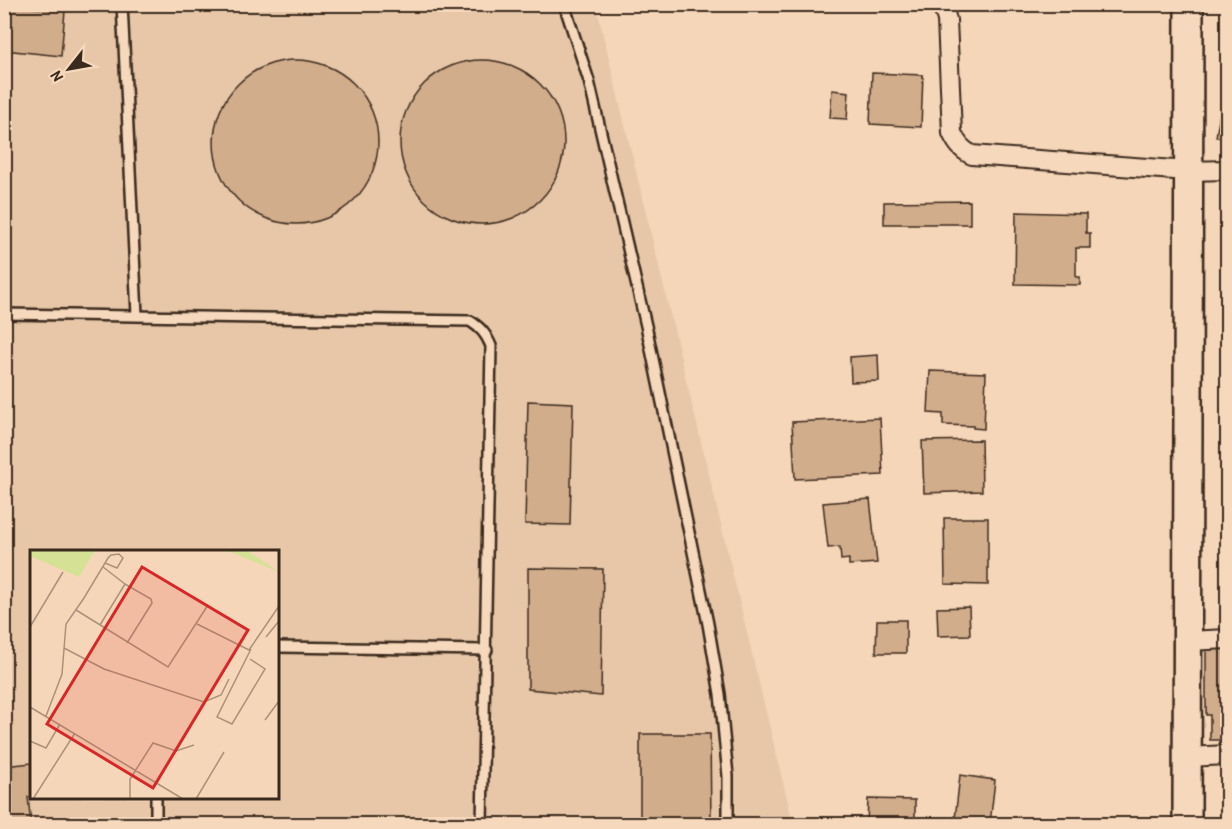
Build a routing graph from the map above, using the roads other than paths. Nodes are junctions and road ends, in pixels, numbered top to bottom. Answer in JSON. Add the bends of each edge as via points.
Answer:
{"nodes":[{"id":1,"x":122,"y":4,"type":"edge"},
{"id":2,"x":564,"y":4,"type":"edge"},
{"id":3,"x":942,"y":4,"type":"edge"},
{"id":4,"x":1189,"y":4,"type":"edge"},
{"id":5,"x":1227,"y":170,"type":"edge"},
{"id":6,"x":1188,"y":171,"type":"junction"},
{"id":7,"x":4,"y":314,"type":"edge"},
{"id":8,"x":137,"y":315,"type":"junction"},
{"id":9,"x":1227,"y":639,"type":"edge"},
{"id":10,"x":1188,"y":641,"type":"junction"},
{"id":11,"x":279,"y":647,"type":"edge"},
{"id":12,"x":487,"y":650,"type":"junction"},
{"id":13,"x":1227,"y":755,"type":"edge"},
{"id":14,"x":1187,"y":757,"type":"junction"},
{"id":15,"x":156,"y":799,"type":"edge"},
{"id":16,"x":156,"y":825,"type":"edge"},
{"id":17,"x":483,"y":825,"type":"edge"},
{"id":18,"x":728,"y":825,"type":"edge"},
{"id":19,"x":1187,"y":825,"type":"edge"}],
"edges":[{"from":1,"to":8,"type":"lane"},
{"from":2,"to":18,"type":"lane","via":[[590,81],[708,624],[720,694]]},
{"from":3,"to":6,"type":"street","via":[[947,20],[952,134],[963,151],[972,155]]},
{"from":4,"to":6,"type":"street"},
{"from":5,"to":6,"type":"street"},
{"from":6,"to":10,"type":"street"},
{"from":7,"to":8,"type":"lane"},
{"from":8,"to":12,"type":"lane","via":[[470,321],[479,326],[491,346]]},
{"from":9,"to":10,"type":"street"},
{"from":10,"to":14,"type":"street"},
{"from":11,"to":12,"type":"lane"},
{"from":12,"to":17,"type":"lane"},
{"from":13,"to":14,"type":"street"},
{"from":14,"to":19,"type":"street"},
{"from":15,"to":16,"type":"lane"}]}
